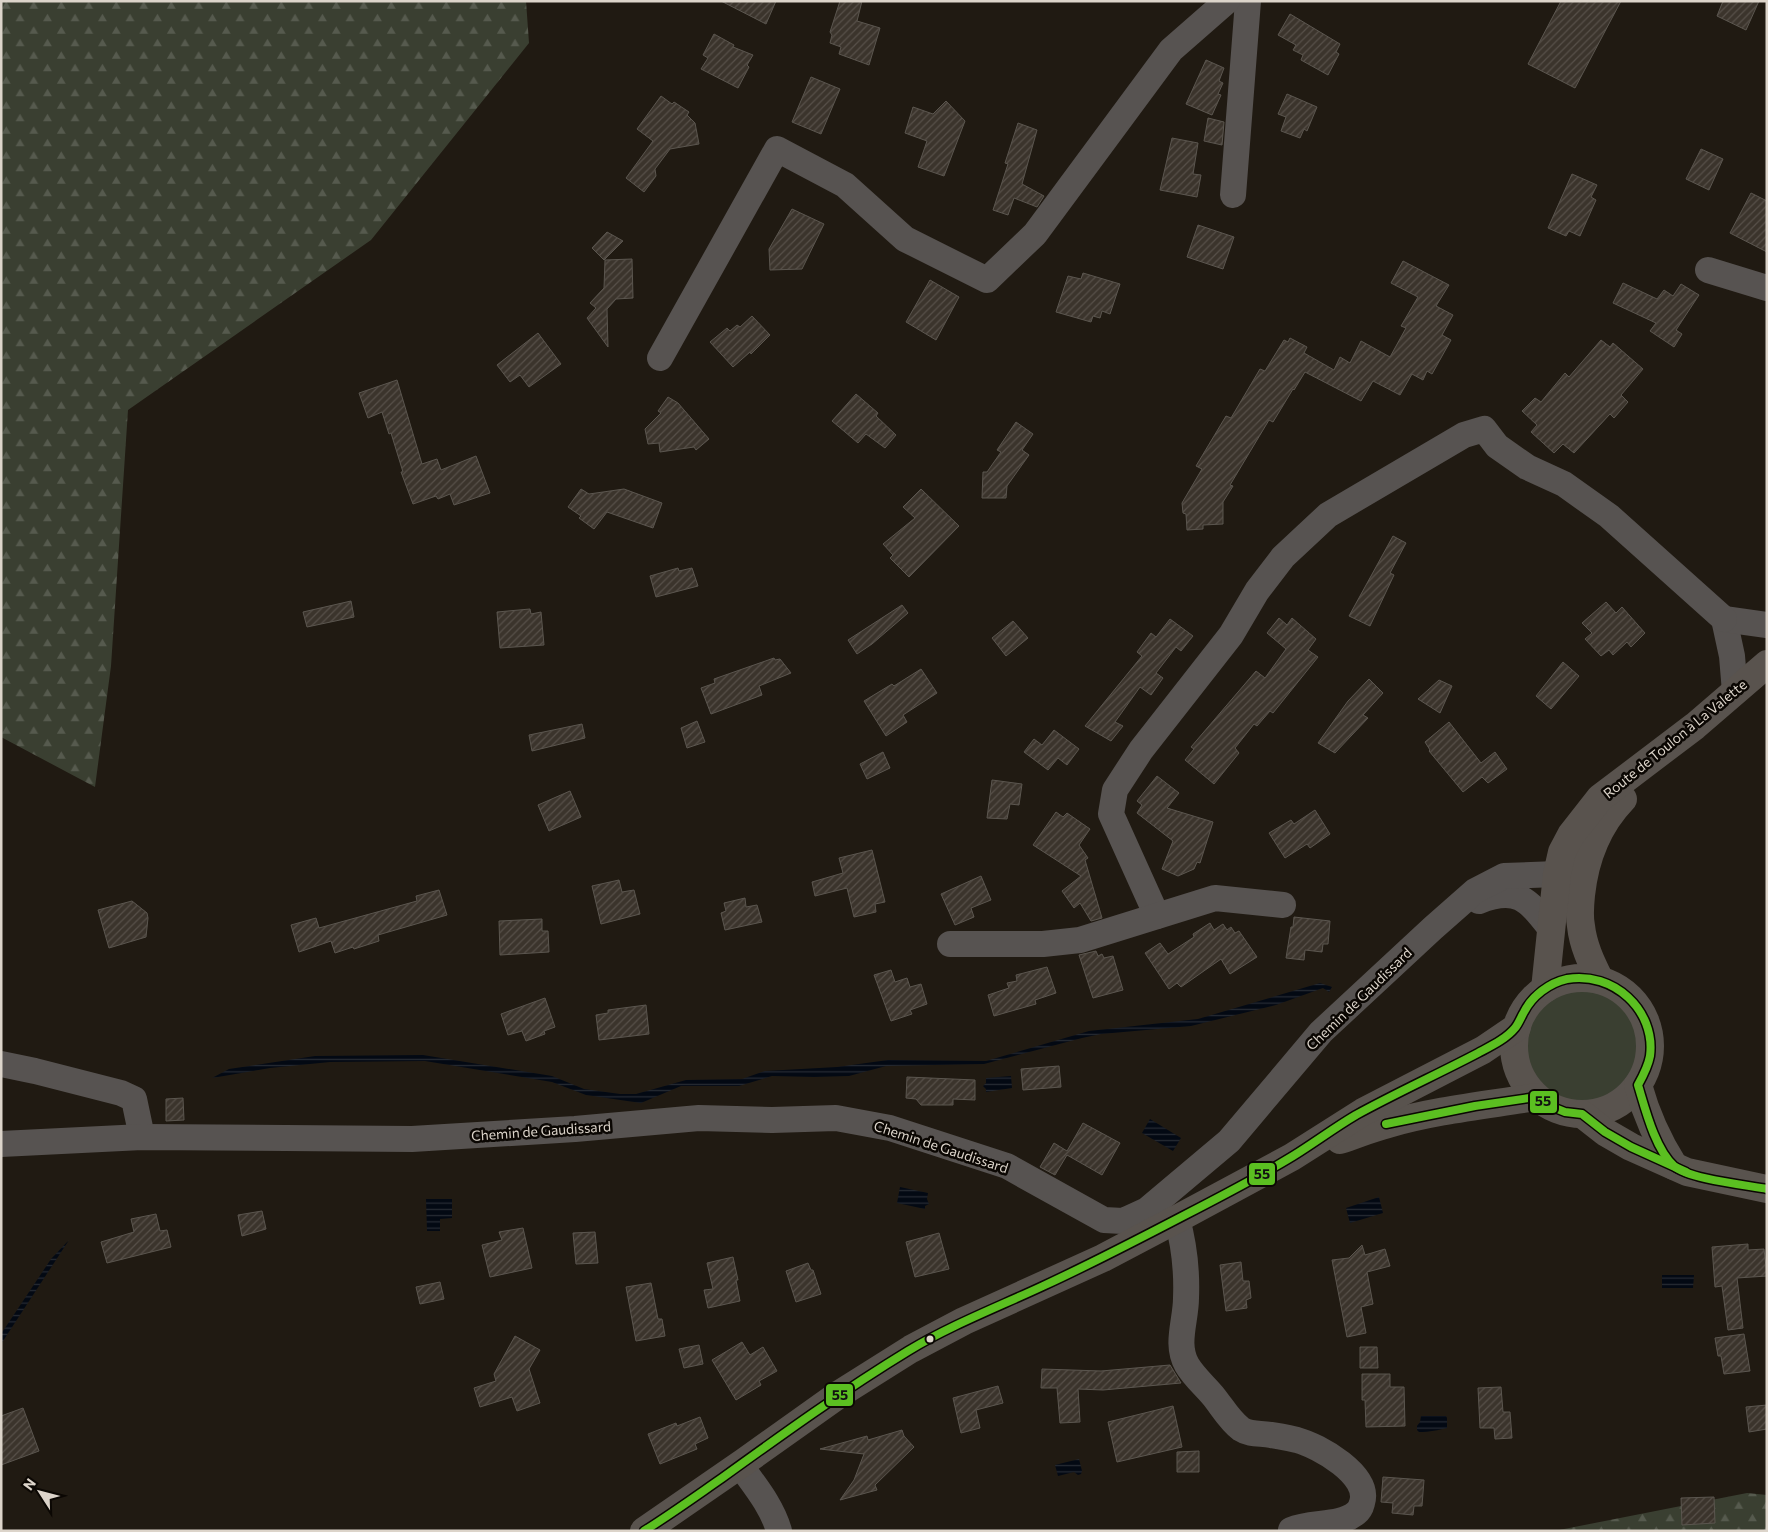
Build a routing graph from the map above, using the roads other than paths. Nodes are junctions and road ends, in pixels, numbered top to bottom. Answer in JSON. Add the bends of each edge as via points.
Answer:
{"nodes":[{"id":1,"x":1227,"y":1,"type":"edge"},
{"id":2,"x":1248,"y":1,"type":"edge"},
{"id":3,"x":1233,"y":195,"type":"dead end"},
{"id":4,"x":1708,"y":270,"type":"dead end"},
{"id":5,"x":1767,"y":288,"type":"edge"},
{"id":6,"x":660,"y":358,"type":"dead end"},
{"id":7,"x":1724,"y":619,"type":"junction"},
{"id":8,"x":1767,"y":625,"type":"edge"},
{"id":9,"x":1767,"y":664,"type":"edge"},
{"id":10,"x":1767,"y":683,"type":"edge"},
{"id":11,"x":1735,"y":692,"type":"junction"},
{"id":12,"x":1557,"y":874,"type":"junction"},
{"id":13,"x":1283,"y":905,"type":"dead end"},
{"id":14,"x":1453,"y":911,"type":"junction"},
{"id":15,"x":1580,"y":911,"type":"junction"},
{"id":16,"x":1157,"y":916,"type":"junction"},
{"id":17,"x":1551,"y":929,"type":"junction"},
{"id":18,"x":950,"y":944,"type":"dead end"},
{"id":19,"x":1600,"y":980,"type":"junction"},
{"id":20,"x":1545,"y":989,"type":"junction"},
{"id":21,"x":1517,"y":1027,"type":"junction"},
{"id":22,"x":1,"y":1064,"type":"edge"},
{"id":23,"x":1638,"y":1085,"type":"junction"},
{"id":24,"x":1536,"y":1096,"type":"junction"},
{"id":25,"x":1582,"y":1114,"type":"junction"},
{"id":26,"x":142,"y":1137,"type":"junction"},
{"id":27,"x":1,"y":1144,"type":"edge"},
{"id":28,"x":1292,"y":1157,"type":"junction"},
{"id":29,"x":1674,"y":1166,"type":"junction"},
{"id":30,"x":1767,"y":1189,"type":"edge"},
{"id":31,"x":1177,"y":1219,"type":"junction"},
{"id":32,"x":740,"y":1465,"type":"junction"},
{"id":33,"x":1291,"y":1530,"type":"edge"},
{"id":34,"x":644,"y":1531,"type":"edge"},
{"id":35,"x":780,"y":1531,"type":"edge"}],
"edges":[{"from":1,"to":6,"type":"street","via":[[1171,50],[1036,234],[987,280],[905,240],[845,185],[777,149]]},
{"from":2,"to":3,"type":"street"},
{"from":4,"to":5,"type":"street"},
{"from":7,"to":8,"type":"street"},
{"from":7,"to":11,"type":"street"},
{"from":7,"to":16,"type":"street","via":[[1609,516],[1564,484],[1527,467],[1497,446],[1484,429],[1464,435],[1328,515],[1283,557],[1257,591],[1231,635],[1141,750],[1120,782],[1115,790],[1111,814]]},
{"from":9,"to":11,"type":"main road","name":"Route de Toulon à La Valette"},
{"from":10,"to":15,"type":"main road","name":"Route de Toulon à La Valette","via":[[1631,790],[1615,807],[1600,828],[1589,854]]},
{"from":11,"to":12,"type":"main road","name":"Route de Toulon à La Valette","via":[[1600,798],[1571,835],[1562,852]]},
{"from":12,"to":14,"type":"street","name":"Chemin de Gaudissard","via":[[1504,876],[1476,891]]},
{"from":12,"to":15,"type":"street","via":[[1565,881]]},
{"from":12,"to":17,"type":"main road","name":"Route de Toulon à La Valette"},
{"from":13,"to":16,"type":"street","via":[[1215,898]]},
{"from":14,"to":17,"type":"street","via":[[1492,896],[1512,894],[1526,901]]},
{"from":14,"to":26,"type":"street","name":"Chemin de Gaudissard","via":[[1321,1032],[1229,1141],[1147,1210],[1123,1221],[1104,1220],[1006,1166],[890,1128],[836,1118],[700,1118],[412,1139]]},
{"from":15,"to":19,"type":"main road","name":"Route de Toulon à La Valette","via":[[1585,948]]},
{"from":16,"to":18,"type":"street","via":[[1080,940],[1042,944]]},
{"from":17,"to":20,"type":"main road","name":"Route de Toulon à La Valette"},
{"from":19,"to":20,"type":"main road","via":[[1571,978]]},
{"from":19,"to":23,"type":"main road","via":[[1632,998],[1643,1014],[1649,1031],[1650,1050],[1647,1068]]},
{"from":20,"to":21,"type":"main road","via":[[1532,999]]},
{"from":21,"to":24,"type":"main road","via":[[1516,1065]]},
{"from":21,"to":28,"type":"main road","via":[[1482,1050],[1348,1120]]},
{"from":22,"to":26,"type":"street","via":[[134,1098]]},
{"from":23,"to":25,"type":"main road","via":[[1614,1107]]},
{"from":23,"to":29,"type":"main road","via":[[1662,1148]]},
{"from":24,"to":25,"type":"main road","via":[[1565,1112]]},
{"from":24,"to":28,"type":"main road","via":[[1406,1119]]},
{"from":25,"to":29,"type":"main road","via":[[1631,1147]]},
{"from":26,"to":27,"type":"street","name":"Chemin de Gaudissard"},
{"from":28,"to":31,"type":"main road"},
{"from":29,"to":30,"type":"main road","via":[[1687,1172]]},
{"from":31,"to":32,"type":"main road","via":[[911,1349],[841,1393]]},
{"from":31,"to":33,"type":"street","via":[[1186,1298],[1181,1347],[1189,1367],[1240,1428],[1300,1441],[1339,1462],[1354,1474],[1363,1487],[1362,1505],[1350,1516]]},
{"from":32,"to":34,"type":"main road"},
{"from":32,"to":35,"type":"street","via":[[766,1501]]}]}
